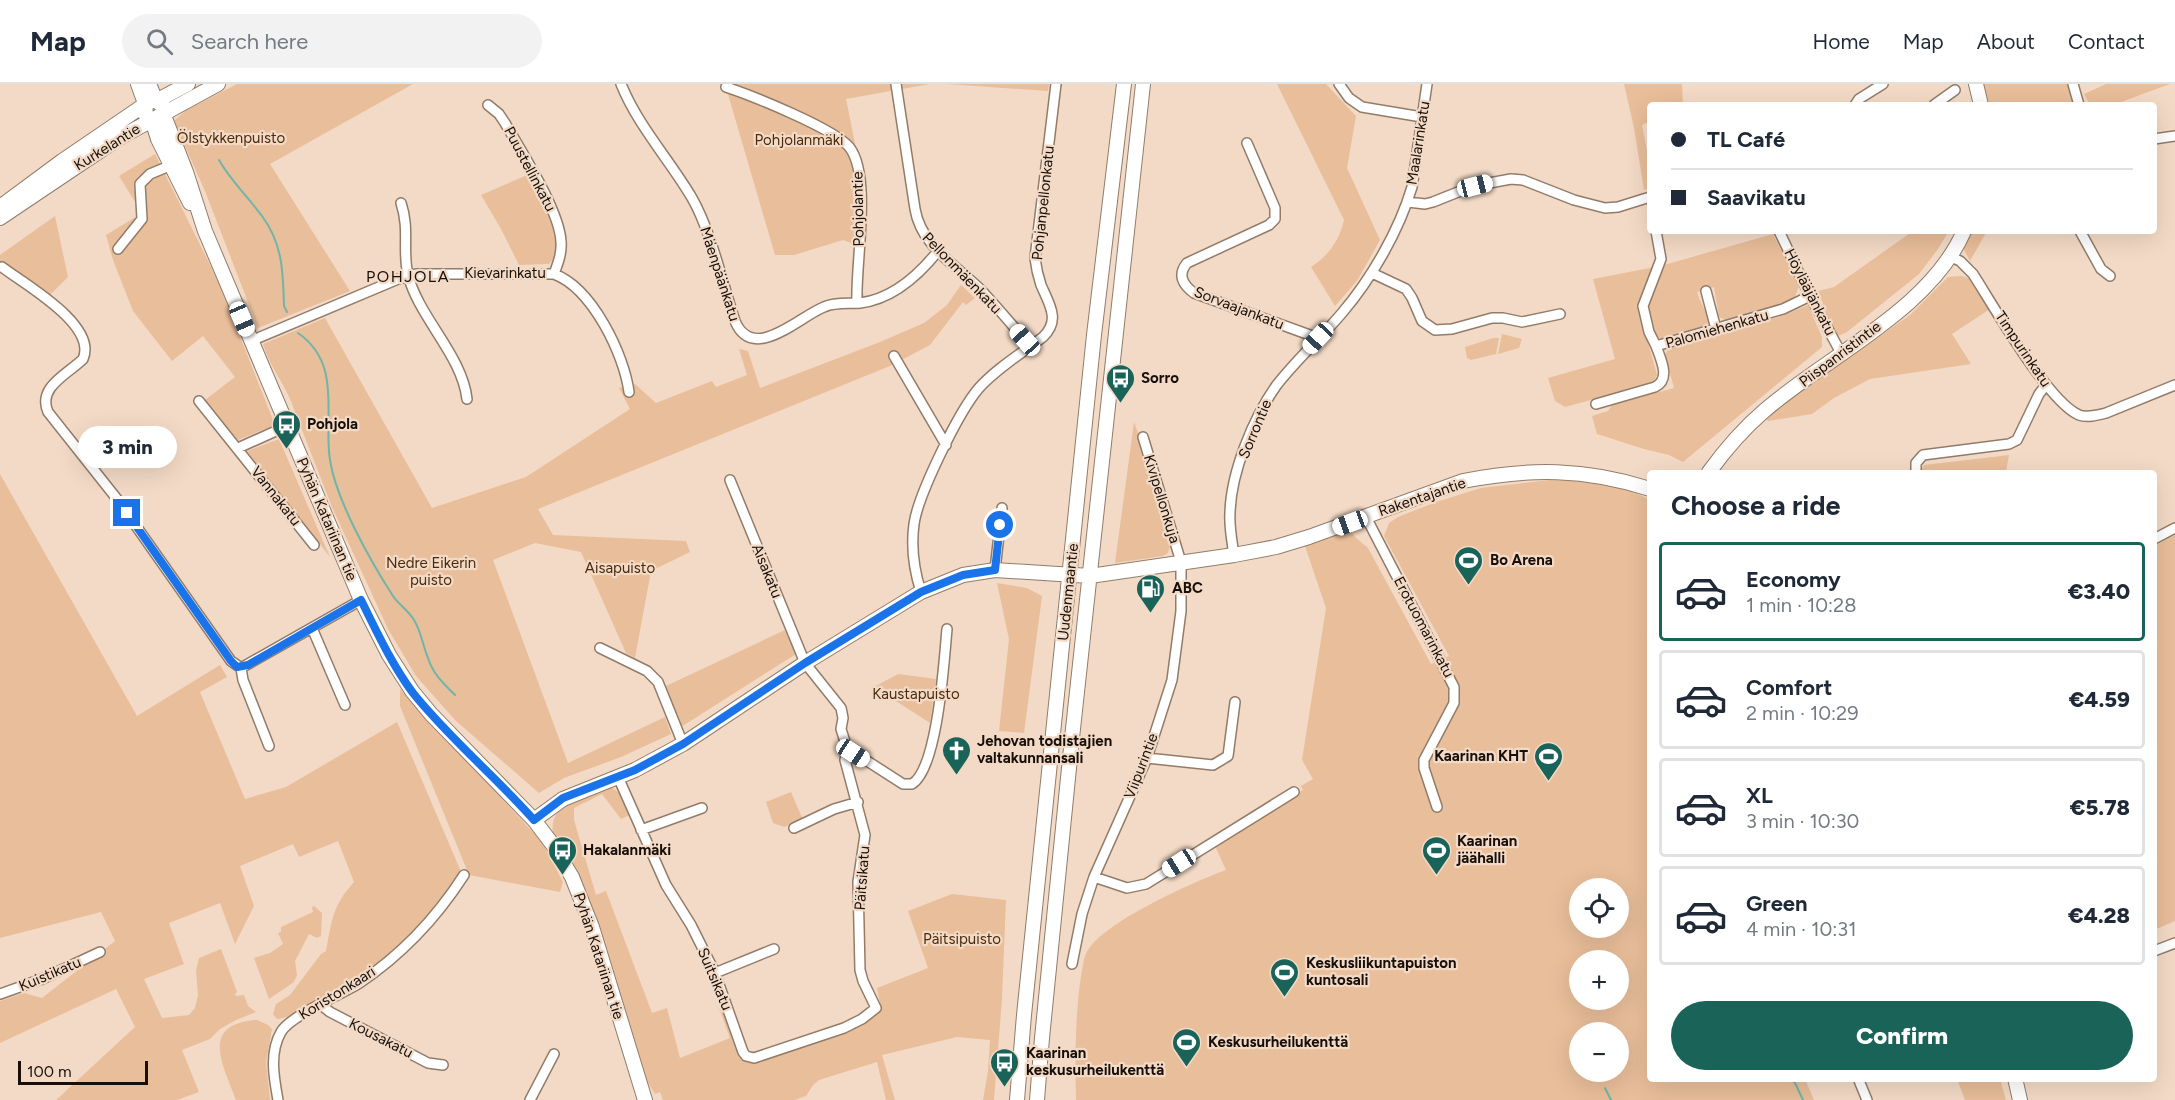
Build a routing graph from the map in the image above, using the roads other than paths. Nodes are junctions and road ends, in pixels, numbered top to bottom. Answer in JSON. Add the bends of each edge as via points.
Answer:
{"nodes":[{"id":1,"x":138,"y":84,"type":"edge"},
{"id":2,"x":149,"y":84,"type":"edge"},
{"id":3,"x":188,"y":84,"type":"edge"},
{"id":4,"x":218,"y":84,"type":"edge"},
{"id":5,"x":621,"y":84,"type":"edge"},
{"id":6,"x":896,"y":84,"type":"edge"},
{"id":7,"x":1056,"y":84,"type":"edge"},
{"id":8,"x":1124,"y":84,"type":"edge"},
{"id":9,"x":1143,"y":84,"type":"edge"},
{"id":10,"x":1339,"y":84,"type":"edge"},
{"id":11,"x":1427,"y":84,"type":"edge"},
{"id":12,"x":1883,"y":84,"type":"edge"},
{"id":13,"x":1976,"y":84,"type":"edge"},
{"id":14,"x":2073,"y":84,"type":"edge"},
{"id":15,"x":726,"y":87,"type":"dead end"},
{"id":16,"x":1954,"y":90,"type":"dead end"},
{"id":17,"x":1857,"y":102,"type":"edge"},
{"id":18,"x":1938,"y":102,"type":"edge"},
{"id":19,"x":1980,"y":102,"type":"edge"},
{"id":20,"x":2078,"y":102,"type":"edge"},
{"id":21,"x":488,"y":105,"type":"dead end"},
{"id":22,"x":154,"y":110,"type":"junction"},
{"id":23,"x":1422,"y":117,"type":"junction"},
{"id":24,"x":2157,"y":139,"type":"edge"},
{"id":25,"x":2174,"y":139,"type":"edge"},
{"id":26,"x":1246,"y":143,"type":"dead end"},
{"id":27,"x":176,"y":163,"type":"junction"},
{"id":28,"x":1647,"y":198,"type":"edge"},
{"id":29,"x":1407,"y":202,"type":"junction"},
{"id":30,"x":400,"y":203,"type":"dead end"},
{"id":31,"x":0,"y":207,"type":"edge"},
{"id":32,"x":0,"y":218,"type":"edge"},
{"id":33,"x":1657,"y":234,"type":"edge"},
{"id":34,"x":1780,"y":234,"type":"edge"},
{"id":35,"x":1963,"y":234,"type":"edge"},
{"id":36,"x":2082,"y":234,"type":"edge"},
{"id":37,"x":117,"y":249,"type":"dead end"},
{"id":38,"x":938,"y":250,"type":"junction"},
{"id":39,"x":1951,"y":257,"type":"junction"},
{"id":40,"x":2,"y":267,"type":"dead end"},
{"id":41,"x":1372,"y":273,"type":"junction"},
{"id":42,"x":554,"y":274,"type":"junction"},
{"id":43,"x":408,"y":276,"type":"junction"},
{"id":44,"x":2110,"y":276,"type":"dead end"},
{"id":45,"x":1706,"y":291,"type":"dead end"},
{"id":46,"x":1810,"y":296,"type":"junction"},
{"id":47,"x":857,"y":303,"type":"junction"},
{"id":48,"x":1560,"y":314,"type":"dead end"},
{"id":49,"x":1716,"y":329,"type":"junction"},
{"id":50,"x":1318,"y":338,"type":"junction"},
{"id":51,"x":251,"y":341,"type":"junction"},
{"id":52,"x":1030,"y":346,"type":"junction"},
{"id":53,"x":1656,"y":346,"type":"junction"},
{"id":54,"x":1841,"y":353,"type":"junction"},
{"id":55,"x":894,"y":356,"type":"dead end"},
{"id":56,"x":2046,"y":385,"type":"junction"},
{"id":57,"x":2175,"y":385,"type":"edge"},
{"id":58,"x":628,"y":392,"type":"dead end"},
{"id":59,"x":467,"y":399,"type":"dead end"},
{"id":60,"x":199,"y":401,"type":"dead end"},
{"id":61,"x":1596,"y":404,"type":"dead end"},
{"id":62,"x":287,"y":426,"type":"junction"},
{"id":63,"x":1143,"y":438,"type":"dead end"},
{"id":64,"x":946,"y":445,"type":"junction"},
{"id":65,"x":238,"y":448,"type":"junction"},
{"id":66,"x":1710,"y":470,"type":"edge"},
{"id":67,"x":1916,"y":470,"type":"edge"},
{"id":68,"x":730,"y":480,"type":"dead end"},
{"id":69,"x":1647,"y":488,"type":"edge"},
{"id":70,"x":1002,"y":508,"type":"dead end"},
{"id":71,"x":1366,"y":517,"type":"junction"},
{"id":72,"x":2175,"y":528,"type":"edge"},
{"id":73,"x":2157,"y":537,"type":"edge"},
{"id":74,"x":314,"y":545,"type":"dead end"},
{"id":75,"x":1234,"y":555,"type":"junction"},
{"id":76,"x":1181,"y":562,"type":"junction"},
{"id":77,"x":995,"y":570,"type":"junction"},
{"id":78,"x":1070,"y":575,"type":"junction"},
{"id":79,"x":1090,"y":576,"type":"junction"},
{"id":80,"x":921,"y":592,"type":"junction"},
{"id":81,"x":361,"y":600,"type":"junction"},
{"id":82,"x":312,"y":628,"type":"junction"},
{"id":83,"x":947,"y":629,"type":"dead end"},
{"id":84,"x":600,"y":648,"type":"dead end"},
{"id":85,"x":805,"y":663,"type":"junction"},
{"id":86,"x":241,"y":668,"type":"junction"},
{"id":87,"x":1235,"y":702,"type":"dead end"},
{"id":88,"x":345,"y":705,"type":"dead end"},
{"id":89,"x":683,"y":744,"type":"junction"},
{"id":90,"x":269,"y":746,"type":"dead end"},
{"id":91,"x":847,"y":748,"type":"junction"},
{"id":92,"x":1147,"y":758,"type":"junction"},
{"id":93,"x":618,"y":777,"type":"junction"},
{"id":94,"x":1294,"y":792,"type":"dead end"},
{"id":95,"x":858,"y":802,"type":"junction"},
{"id":96,"x":1437,"y":807,"type":"dead end"},
{"id":97,"x":702,"y":808,"type":"dead end"},
{"id":98,"x":534,"y":820,"type":"junction"},
{"id":99,"x":794,"y":828,"type":"dead end"},
{"id":100,"x":641,"y":830,"type":"junction"},
{"id":101,"x":464,"y":875,"type":"dead end"},
{"id":102,"x":1094,"y":877,"type":"junction"},
{"id":103,"x":2175,"y":943,"type":"edge"},
{"id":104,"x":774,"y":949,"type":"dead end"},
{"id":105,"x":2157,"y":950,"type":"edge"},
{"id":106,"x":100,"y":952,"type":"dead end"},
{"id":107,"x":1072,"y":964,"type":"dead end"},
{"id":108,"x":715,"y":973,"type":"junction"},
{"id":109,"x":0,"y":994,"type":"edge"},
{"id":110,"x":321,"y":1005,"type":"junction"},
{"id":111,"x":876,"y":1008,"type":"joint"},
{"id":112,"x":554,"y":1054,"type":"dead end"},
{"id":113,"x":443,"y":1065,"type":"dead end"},
{"id":114,"x":1860,"y":1082,"type":"edge"},
{"id":115,"x":2016,"y":1082,"type":"edge"},
{"id":116,"x":278,"y":1100,"type":"edge"},
{"id":117,"x":530,"y":1100,"type":"edge"},
{"id":118,"x":645,"y":1100,"type":"edge"},
{"id":119,"x":1017,"y":1100,"type":"edge"},
{"id":120,"x":1037,"y":1100,"type":"edge"},
{"id":121,"x":1867,"y":1100,"type":"edge"},
{"id":122,"x":2020,"y":1100,"type":"edge"}],
"edges":[{"from":1,"to":22,"type":"street","name":"Pyhän Katariinan tie"},
{"from":2,"to":22,"type":"street","name":"Pyhän Katariinan tie"},
{"from":3,"to":22,"type":"street","name":"Kurkelantie"},
{"from":4,"to":22,"type":"street","name":"Kurkelantie"},
{"from":5,"to":47,"type":"street","name":"Mäenpäänkatu","via":[[640,123],[693,200],[738,330],[751,338],[770,337],[826,306]]},
{"from":6,"to":38,"type":"street","name":"Pellonmäenkatu","via":[[917,221]]},
{"from":7,"to":52,"type":"street","name":"Pohjanpellonkatu","via":[[1035,258],[1053,320],[1048,332]]},
{"from":8,"to":78,"type":"street","name":"Uudenmaantie"},
{"from":9,"to":79,"type":"street","name":"Uudenmaantie"},
{"from":10,"to":23,"type":"street","via":[[1362,107]]},
{"from":11,"to":23,"type":"street","name":"Maalarinkatu"},
{"from":12,"to":17,"type":"street"},
{"from":13,"to":19,"type":"street"},
{"from":14,"to":20,"type":"street"},
{"from":15,"to":47,"type":"street","name":"Pohjolantie","via":[[817,125],[849,147],[858,167],[860,192]]},
{"from":16,"to":18,"type":"street"},
{"from":21,"to":42,"type":"street","name":"Puustellinkatu","via":[[505,123],[557,219],[561,253]]},
{"from":22,"to":27,"type":"street","name":"Pyhän Katariinan tie","via":[[158,139]]},
{"from":22,"to":31,"type":"street","name":"Kurkelantie","via":[[62,160]]},
{"from":22,"to":32,"type":"street","name":"Kurkelantie"},
{"from":23,"to":29,"type":"street","name":"Maalarinkatu"},
{"from":24,"to":25,"type":"street"},
{"from":26,"to":50,"type":"street","name":"Sorvaajankatu","via":[[1275,208],[1275,219],[1187,263],[1182,268],[1183,282],[1194,293]]},
{"from":27,"to":37,"type":"street","via":[[150,174],[140,184],[142,219]]},
{"from":27,"to":51,"type":"street","name":"Pyhän Katariinan tie"},
{"from":28,"to":29,"type":"street","via":[[1605,208],[1511,178],[1473,186],[1425,204]]},
{"from":29,"to":41,"type":"street","name":"Sorrontie"},
{"from":30,"to":43,"type":"street","via":[[407,224]]},
{"from":33,"to":53,"type":"street","via":[[1660,264],[1643,306]]},
{"from":34,"to":46,"type":"street","name":"Höylääjänkatu"},
{"from":35,"to":39,"type":"street","name":"Piispanristintie"},
{"from":36,"to":44,"type":"street","via":[[2101,269]]},
{"from":38,"to":47,"type":"street","name":"Mäenpäänkatu","via":[[910,282],[879,298]]},
{"from":38,"to":52,"type":"street","name":"Pellonmäenkatu"},
{"from":39,"to":54,"type":"street","name":"Piispanristintie","via":[[1923,289]]},
{"from":39,"to":56,"type":"street","name":"Timpurinkatu","via":[[1973,274]]},
{"from":40,"to":86,"type":"street","via":[[69,317],[84,342],[83,359],[48,390],[48,412],[108,486],[231,661]]},
{"from":41,"to":48,"type":"street","via":[[1406,289],[1422,321],[1435,330],[1492,318],[1522,322]]},
{"from":41,"to":50,"type":"street","name":"Sorrontie"},
{"from":42,"to":43,"type":"street","name":"Kievarinkatu"},
{"from":42,"to":58,"type":"street","name":"Kievarinkatu","via":[[573,283],[588,299],[621,360]]},
{"from":43,"to":51,"type":"street","name":"Kievarinkatu"},
{"from":43,"to":59,"type":"street","via":[[463,380]]},
{"from":45,"to":49,"type":"street"},
{"from":46,"to":49,"type":"street","name":"Palomiehenkatu","via":[[1783,309]]},
{"from":46,"to":54,"type":"street","name":"Höylääjänkatu"},
{"from":49,"to":53,"type":"street","name":"Palomiehenkatu"},
{"from":50,"to":75,"type":"street","name":"Sorrontie","via":[[1276,386],[1252,429],[1232,488]]},
{"from":51,"to":62,"type":"street","name":"Pyhän Katariinan tie"},
{"from":52,"to":64,"type":"street","name":"Pohjanpellonkatu","via":[[979,389]]},
{"from":53,"to":61,"type":"street","name":"Palomiehenkatu","via":[[1664,375],[1661,383]]},
{"from":54,"to":66,"type":"street","name":"Piispanristintie","via":[[1765,410]]},
{"from":55,"to":64,"type":"street"},
{"from":56,"to":57,"type":"street","name":"Timpurinkatu","via":[[2081,416],[2119,408]]},
{"from":56,"to":67,"type":"street","via":[[2017,440],[1923,455]]},
{"from":60,"to":65,"type":"street","name":"Vannakatu"},
{"from":62,"to":65,"type":"street"},
{"from":62,"to":81,"type":"street","name":"Pyhän Katariinan tie"},
{"from":63,"to":76,"type":"street","name":"Kivipellonkuja"},
{"from":64,"to":80,"type":"street","name":"Pohjanpellonkatu","via":[[914,522],[915,569]]},
{"from":65,"to":74,"type":"street","name":"Vannakatu"},
{"from":68,"to":85,"type":"street","name":"Aisakatu"},
{"from":69,"to":71,"type":"street","name":"Rakentajantie","via":[[1588,474],[1521,472],[1463,481]]},
{"from":70,"to":77,"type":"street"},
{"from":71,"to":75,"type":"street","name":"Rakentajantie","via":[[1276,547]]},
{"from":71,"to":96,"type":"street","name":"Erotuomarinkatu","via":[[1454,687],[1454,703],[1424,760]]},
{"from":72,"to":73,"type":"street"},
{"from":75,"to":76,"type":"street","name":"Rakentajantie"},
{"from":76,"to":79,"type":"street","name":"Rakentajantie"},
{"from":76,"to":92,"type":"street","name":"Viipurintie","via":[[1172,680]]},
{"from":77,"to":78,"type":"street","name":"Rakentajantie"},
{"from":77,"to":80,"type":"street","name":"Rakentajantie","via":[[963,575]]},
{"from":78,"to":79,"type":"street","name":"Rakentajantie"},
{"from":78,"to":119,"type":"street","name":"Uudenmaantie"},
{"from":79,"to":120,"type":"street","name":"Uudenmaantie"},
{"from":80,"to":85,"type":"street","name":"Rakentajantie"},
{"from":81,"to":82,"type":"street"},
{"from":81,"to":98,"type":"street","name":"Pyhän Katariinan tie","via":[[412,691]]},
{"from":82,"to":86,"type":"street"},
{"from":82,"to":88,"type":"street"},
{"from":83,"to":91,"type":"street","via":[[936,728],[916,782],[898,782]]},
{"from":84,"to":89,"type":"street","via":[[653,676]]},
{"from":85,"to":89,"type":"street","name":"Rakentajantie"},
{"from":85,"to":91,"type":"street","name":"Aisakatu","via":[[841,708],[842,735]]},
{"from":86,"to":90,"type":"street"},
{"from":87,"to":92,"type":"street","via":[[1227,756],[1213,765]]},
{"from":89,"to":93,"type":"street","name":"Rakentajantie"},
{"from":91,"to":95,"type":"street","name":"Päitsikatu","via":[[845,760]]},
{"from":92,"to":102,"type":"street","name":"Viipurintie"},
{"from":93,"to":98,"type":"street","name":"Rakentajantie","via":[[563,798]]},
{"from":93,"to":100,"type":"street","name":"Suitsikatu"},
{"from":94,"to":102,"type":"street","via":[[1140,887],[1121,887]]},
{"from":95,"to":99,"type":"street","via":[[834,808]]},
{"from":95,"to":111,"type":"street","name":"Päitsikatu","via":[[865,835],[858,882],[859,961],[862,981]]},
{"from":97,"to":100,"type":"street"},
{"from":98,"to":118,"type":"street","name":"Pyhän Katariinan tie","via":[[558,852],[581,896]]},
{"from":100,"to":108,"type":"street","name":"Suitsikatu","via":[[666,885]]},
{"from":101,"to":110,"type":"street","name":"Koristonkaari","via":[[411,939],[359,983]]},
{"from":102,"to":107,"type":"street","name":"Viipurintie"},
{"from":103,"to":105,"type":"street"},
{"from":104,"to":108,"type":"street"},
{"from":106,"to":109,"type":"street","name":"Kuistikatu"},
{"from":108,"to":111,"type":"street","name":"Suitsikatu","via":[[741,1048],[750,1058],[829,1034]]},
{"from":110,"to":113,"type":"street","name":"Kousakatu","via":[[419,1058]]},
{"from":110,"to":116,"type":"street","name":"Koristonkaari","via":[[282,1030],[273,1062]]},
{"from":112,"to":117,"type":"street"},
{"from":114,"to":121,"type":"street"},
{"from":115,"to":122,"type":"street"}]}
